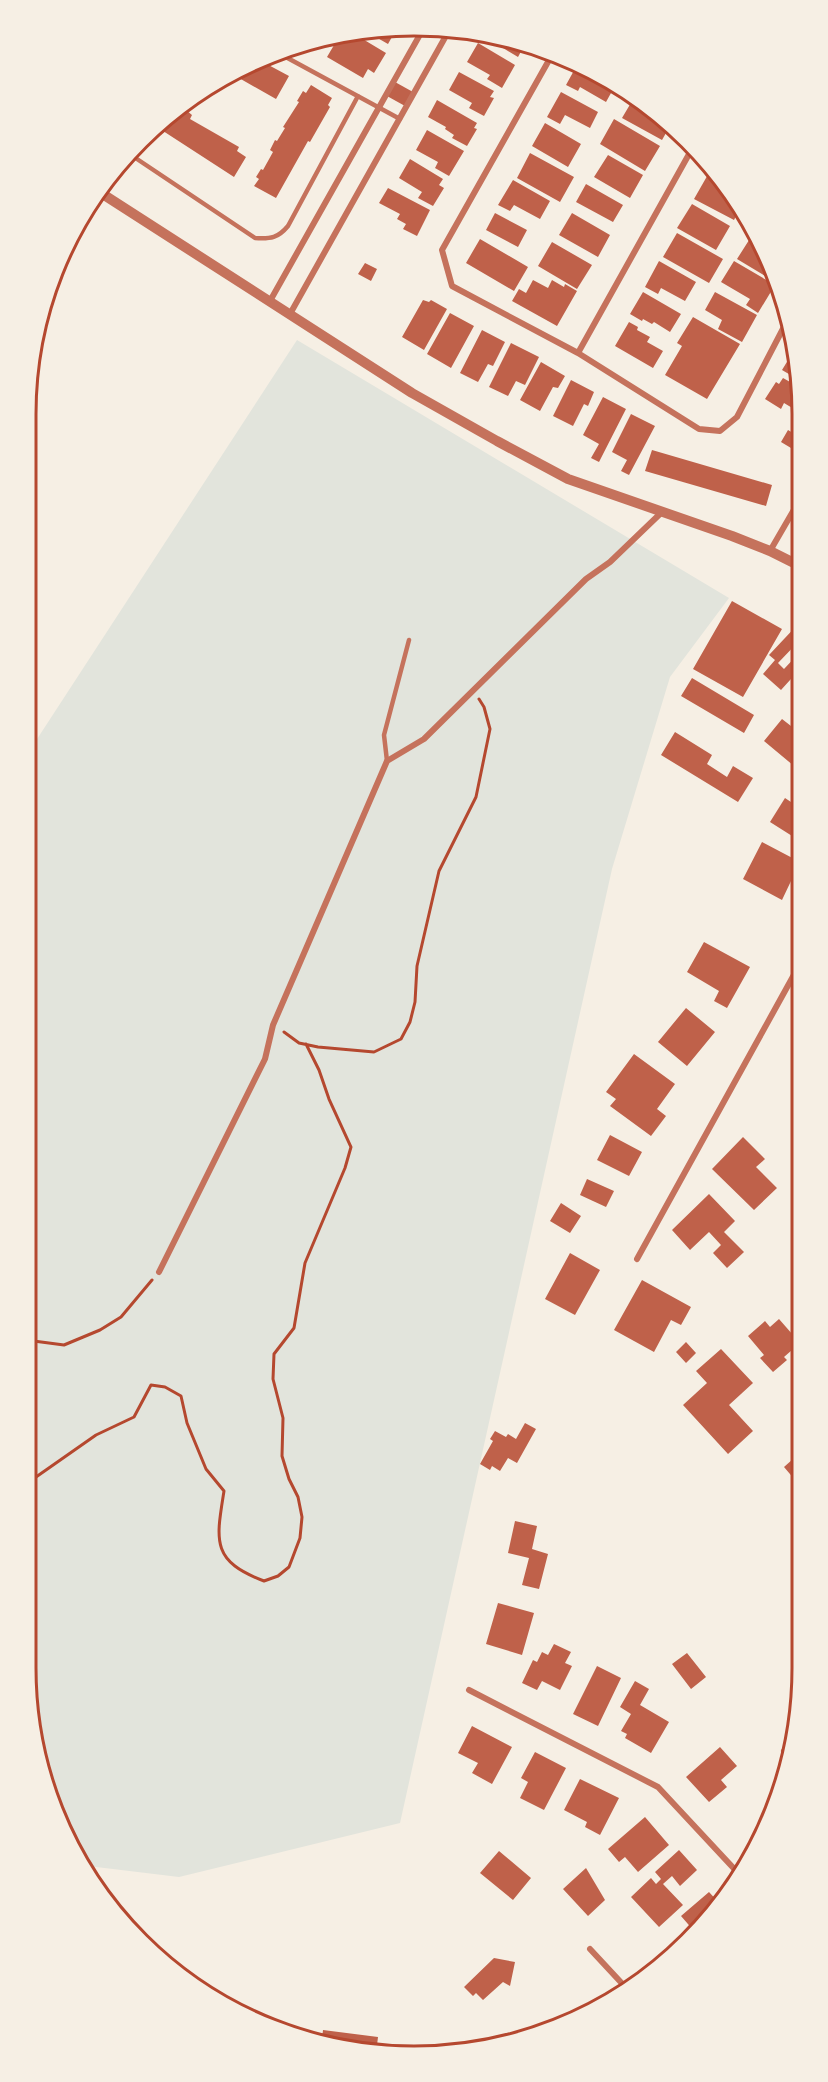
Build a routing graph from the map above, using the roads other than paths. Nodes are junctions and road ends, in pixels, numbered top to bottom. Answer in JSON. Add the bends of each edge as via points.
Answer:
{"nodes":[{"id":1,"x":419,"y":36,"type":"edge"},
{"id":2,"x":445,"y":38,"type":"edge"},
{"id":3,"x":287,"y":58,"type":"edge"},
{"id":4,"x":549,"y":61,"type":"edge"},
{"id":5,"x":358,"y":96,"type":"junction"},
{"id":6,"x":379,"y":108,"type":"junction"},
{"id":7,"x":400,"y":119,"type":"junction"},
{"id":8,"x":689,"y":155,"type":"edge"},
{"id":9,"x":136,"y":158,"type":"edge"},
{"id":10,"x":106,"y":196,"type":"edge"},
{"id":11,"x":270,"y":301,"type":"junction"},
{"id":12,"x":290,"y":314,"type":"junction"},
{"id":13,"x":782,"y":330,"type":"edge"},
{"id":14,"x":578,"y":353,"type":"junction"},
{"id":15,"x":662,"y":512,"type":"junction"},
{"id":16,"x":792,"y":514,"type":"edge"},
{"id":17,"x":770,"y":551,"type":"junction"},
{"id":18,"x":792,"y":562,"type":"edge"},
{"id":19,"x":410,"y":640,"type":"dead end"},
{"id":20,"x":387,"y":761,"type":"junction"},
{"id":21,"x":792,"y":978,"type":"edge"},
{"id":22,"x":637,"y":1259,"type":"dead end"},
{"id":23,"x":159,"y":1272,"type":"road end"},
{"id":24,"x":469,"y":1690,"type":"dead end"},
{"id":25,"x":734,"y":1869,"type":"edge"},
{"id":26,"x":590,"y":1950,"type":"dead end"},
{"id":27,"x":622,"y":1983,"type":"edge"}],
"edges":[{"from":1,"to":6,"type":"street"},
{"from":2,"to":7,"type":"street"},
{"from":3,"to":5,"type":"lane"},
{"from":4,"to":14,"type":"street","via":[[442,250],[452,286]]},
{"from":5,"to":6,"type":"lane"},
{"from":5,"to":9,"type":"lane","via":[[288,226],[271,239],[255,238]]},
{"from":6,"to":7,"type":"lane"},
{"from":6,"to":11,"type":"street"},
{"from":7,"to":12,"type":"street"},
{"from":8,"to":14,"type":"street"},
{"from":10,"to":11,"type":"street"},
{"from":11,"to":12,"type":"street"},
{"from":12,"to":15,"type":"street","via":[[412,393],[568,479]]},
{"from":13,"to":14,"type":"street","via":[[737,417],[720,430],[699,429]]},
{"from":15,"to":17,"type":"street"},
{"from":15,"to":20,"type":"street","via":[[610,562],[586,579],[424,739]]},
{"from":16,"to":17,"type":"street"},
{"from":17,"to":18,"type":"street"},
{"from":19,"to":20,"type":"lane","via":[[384,735]]},
{"from":20,"to":23,"type":"street","via":[[273,1025],[265,1059]]},
{"from":21,"to":22,"type":"street"},
{"from":24,"to":25,"type":"street","via":[[658,1787]]},
{"from":26,"to":27,"type":"street"}]}
